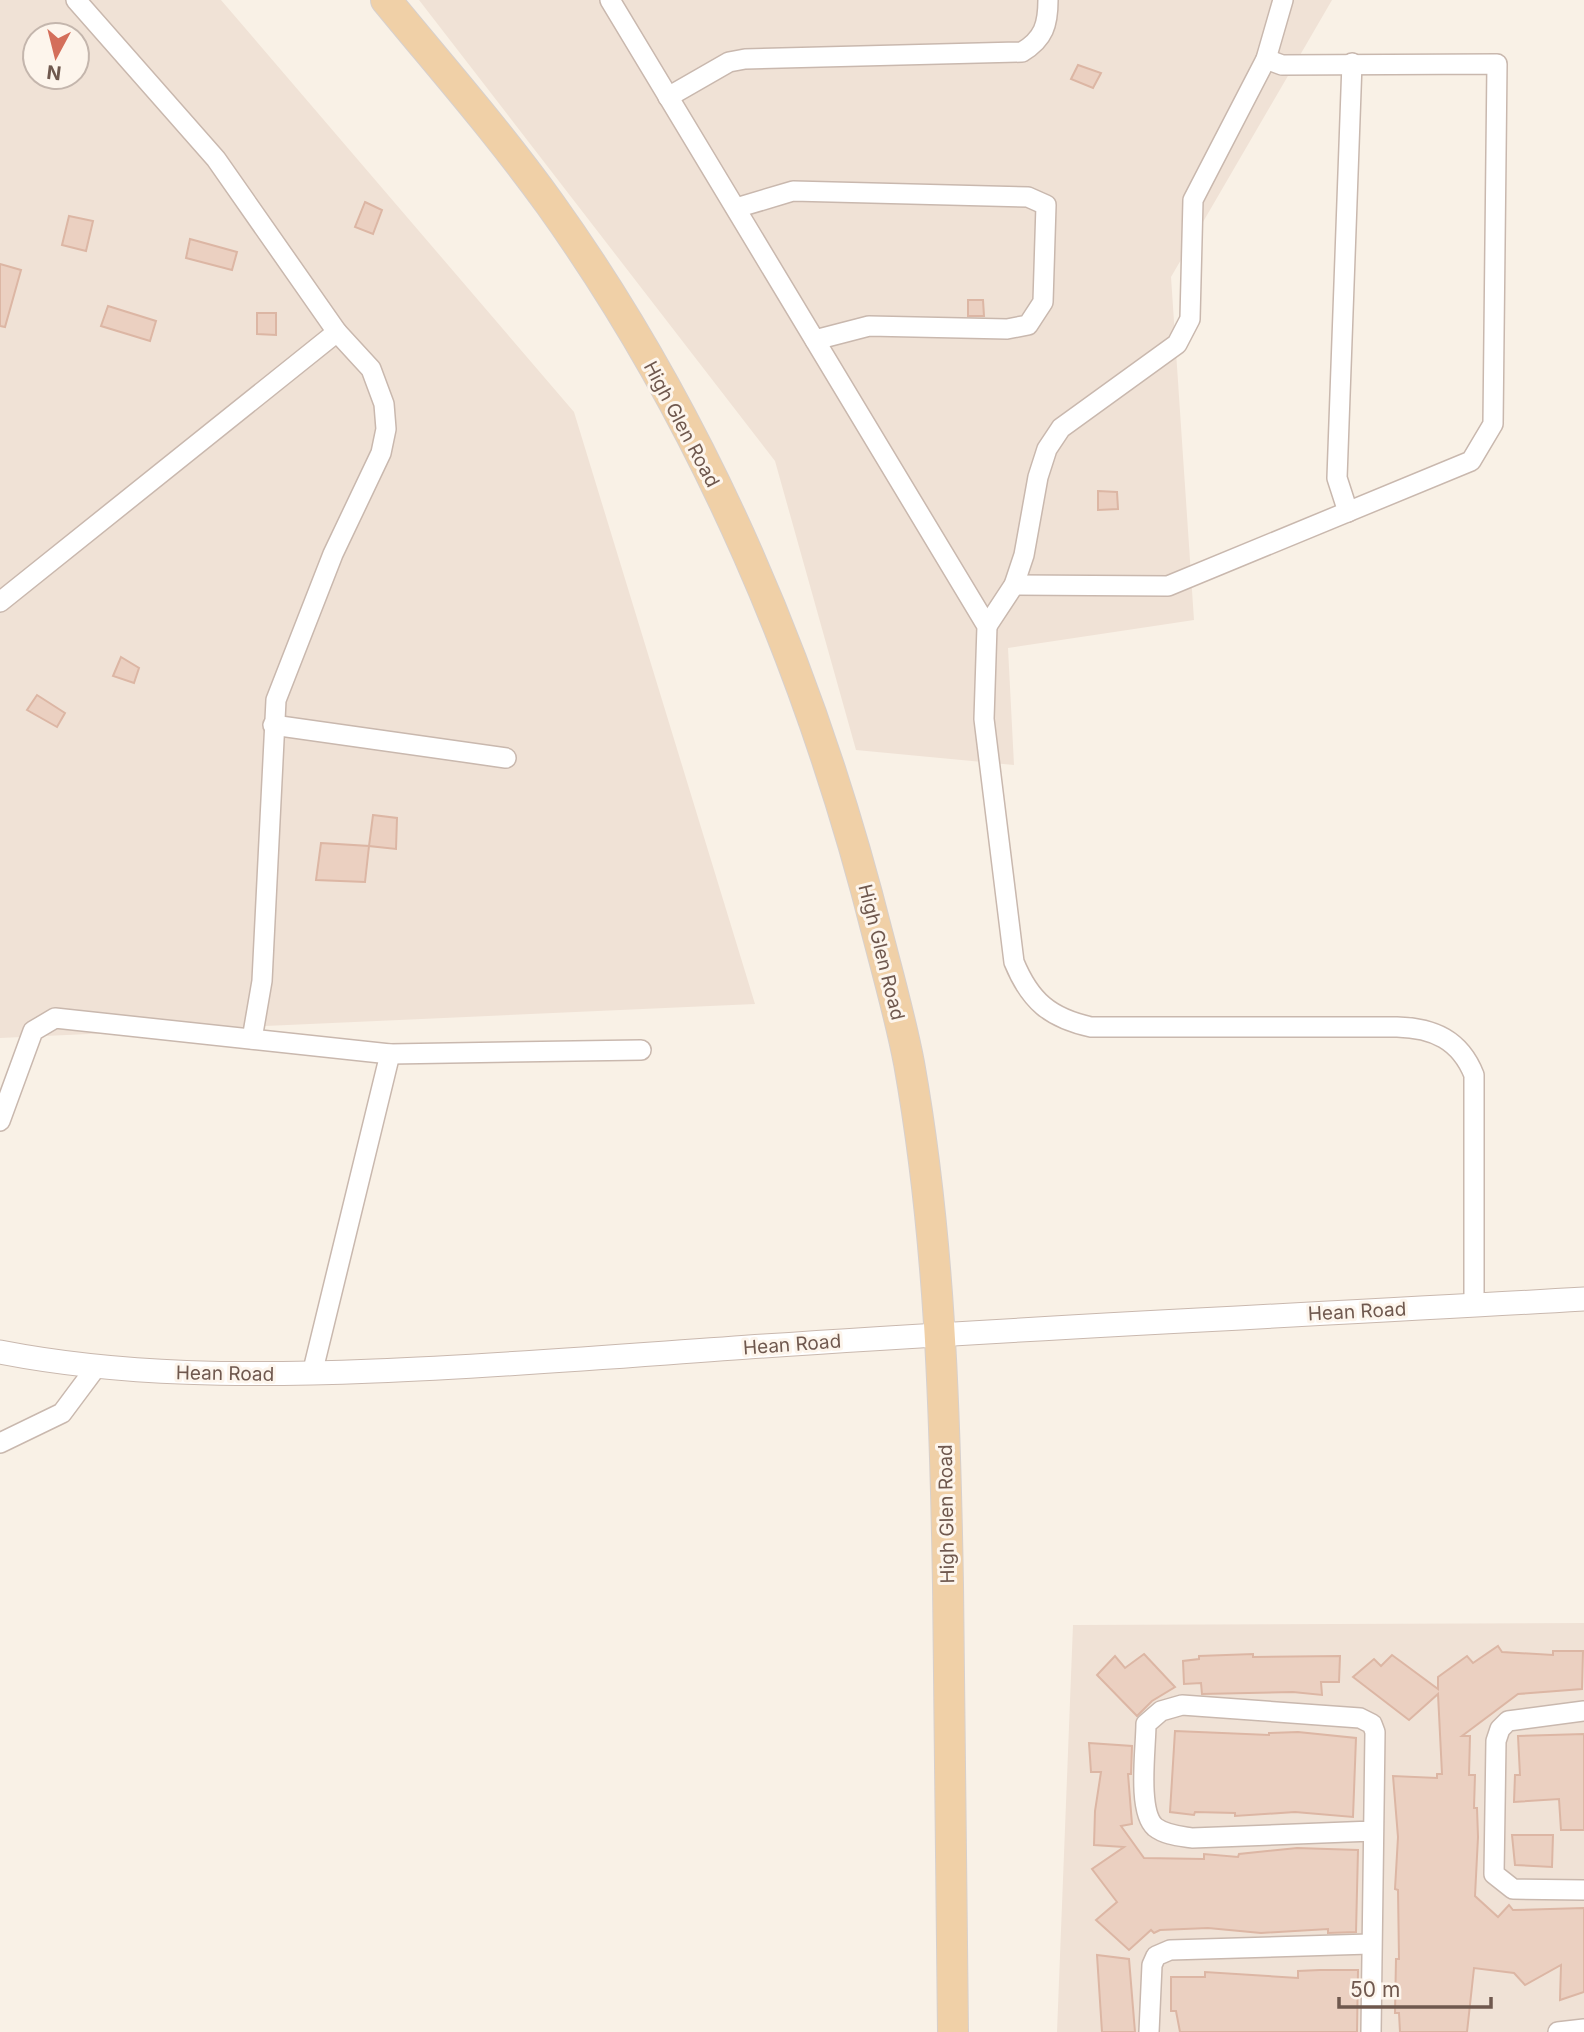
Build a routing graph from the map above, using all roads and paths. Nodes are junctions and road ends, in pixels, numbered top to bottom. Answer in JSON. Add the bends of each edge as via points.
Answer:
{"nodes":[{"id":1,"x":76,"y":0,"type":"edge"},
{"id":2,"x":386,"y":0,"type":"edge"},
{"id":3,"x":610,"y":0,"type":"edge"},
{"id":4,"x":1048,"y":0,"type":"edge"},
{"id":5,"x":1283,"y":0,"type":"edge"},
{"id":6,"x":1266,"y":59,"type":"junction"},
{"id":7,"x":1352,"y":63,"type":"junction"},
{"id":8,"x":668,"y":97,"type":"junction"},
{"id":9,"x":736,"y":208,"type":"junction"},
{"id":10,"x":337,"y":332,"type":"junction"},
{"id":11,"x":815,"y":340,"type":"junction"},
{"id":12,"x":1348,"y":512,"type":"junction"},
{"id":13,"x":1014,"y":585,"type":"junction"},
{"id":14,"x":0,"y":602,"type":"edge"},
{"id":15,"x":987,"y":626,"type":"junction"},
{"id":16,"x":273,"y":724,"type":"junction"},
{"id":17,"x":506,"y":758,"type":"dead end"},
{"id":18,"x":252,"y":1039,"type":"junction"},
{"id":19,"x":641,"y":1050,"type":"dead end"},
{"id":20,"x":390,"y":1054,"type":"junction"},
{"id":21,"x":0,"y":1121,"type":"edge"},
{"id":22,"x":1584,"y":1299,"type":"edge"},
{"id":23,"x":1474,"y":1306,"type":"junction"},
{"id":24,"x":940,"y":1335,"type":"junction"},
{"id":25,"x":0,"y":1352,"type":"edge"},
{"id":26,"x":97,"y":1366,"type":"junction"},
{"id":27,"x":312,"y":1374,"type":"junction"},
{"id":28,"x":0,"y":1443,"type":"edge"},
{"id":29,"x":1584,"y":1712,"type":"edge"},
{"id":30,"x":1373,"y":1830,"type":"junction"},
{"id":31,"x":1584,"y":1891,"type":"edge"},
{"id":32,"x":1370,"y":1944,"type":"junction"},
{"id":33,"x":1584,"y":2029,"type":"edge"},
{"id":34,"x":953,"y":2032,"type":"edge"},
{"id":35,"x":1149,"y":2032,"type":"edge"},
{"id":36,"x":1371,"y":2032,"type":"edge"},
{"id":37,"x":1558,"y":2032,"type":"edge"}],
"edges":[{"from":1,"to":10,"type":"street","via":[[216,159]]},
{"from":2,"to":24,"type":"main road","name":"High Glen Road","via":[[550,204],[597,277],[702,457],[768,600],[844,809],[909,1061]]},
{"from":3,"to":8,"type":"street"},
{"from":4,"to":8,"type":"street","via":[[1044,32],[1022,52],[745,59],[729,62]]},
{"from":5,"to":6,"type":"street"},
{"from":6,"to":7,"type":"street","via":[[1282,65]]},
{"from":6,"to":13,"type":"street","via":[[1193,200],[1190,319],[1177,344],[1061,428],[1047,449]]},
{"from":7,"to":12,"type":"street","via":[[1337,478]]},
{"from":7,"to":12,"type":"street","via":[[1497,64],[1493,424],[1471,461]]},
{"from":8,"to":9,"type":"street"},
{"from":9,"to":11,"type":"street"},
{"from":9,"to":11,"type":"street","via":[[793,191],[1028,197],[1046,205],[1043,302],[1028,325],[1007,329],[869,326]]},
{"from":10,"to":14,"type":"street"},
{"from":10,"to":16,"type":"street","via":[[371,369],[384,404],[386,429],[381,453],[333,554],[276,700]]},
{"from":11,"to":15,"type":"street"},
{"from":12,"to":13,"type":"street","via":[[1168,586]]},
{"from":13,"to":15,"type":"street"},
{"from":15,"to":23,"type":"street","via":[[984,719],[1014,962],[1023,983],[1063,1021],[1091,1027],[1405,1027],[1444,1036],[1468,1060],[1474,1075]]},
{"from":16,"to":17,"type":"street"},
{"from":16,"to":18,"type":"street","via":[[262,981]]},
{"from":18,"to":20,"type":"street"},
{"from":18,"to":21,"type":"street","via":[[55,1018],[33,1031]]},
{"from":19,"to":20,"type":"street"},
{"from":20,"to":27,"type":"street"},
{"from":22,"to":23,"type":"street","name":"Hean Road"},
{"from":23,"to":24,"type":"street","name":"Hean Road"},
{"from":24,"to":27,"type":"street","name":"Hean Road"},
{"from":24,"to":34,"type":"main road","name":"High Glen Road","via":[[945,1410]]},
{"from":25,"to":26,"type":"street","name":"Hean Road"},
{"from":26,"to":27,"type":"street","name":"Hean Road","via":[[184,1373]]},
{"from":26,"to":28,"type":"street","via":[[62,1413]]},
{"from":29,"to":31,"type":"street","via":[[1508,1721],[1500,1729],[1496,1741],[1494,1874],[1513,1889]]},
{"from":30,"to":30,"type":"street","via":[[1375,1732],[1368,1720],[1182,1705],[1161,1711],[1146,1724],[1144,1812],[1155,1827],[1167,1833],[1192,1838]]},
{"from":30,"to":32,"type":"street"},
{"from":32,"to":35,"type":"street","via":[[1170,1950],[1156,1956],[1152,1965]]},
{"from":32,"to":36,"type":"street"},
{"from":33,"to":37,"type":"street"}]}
